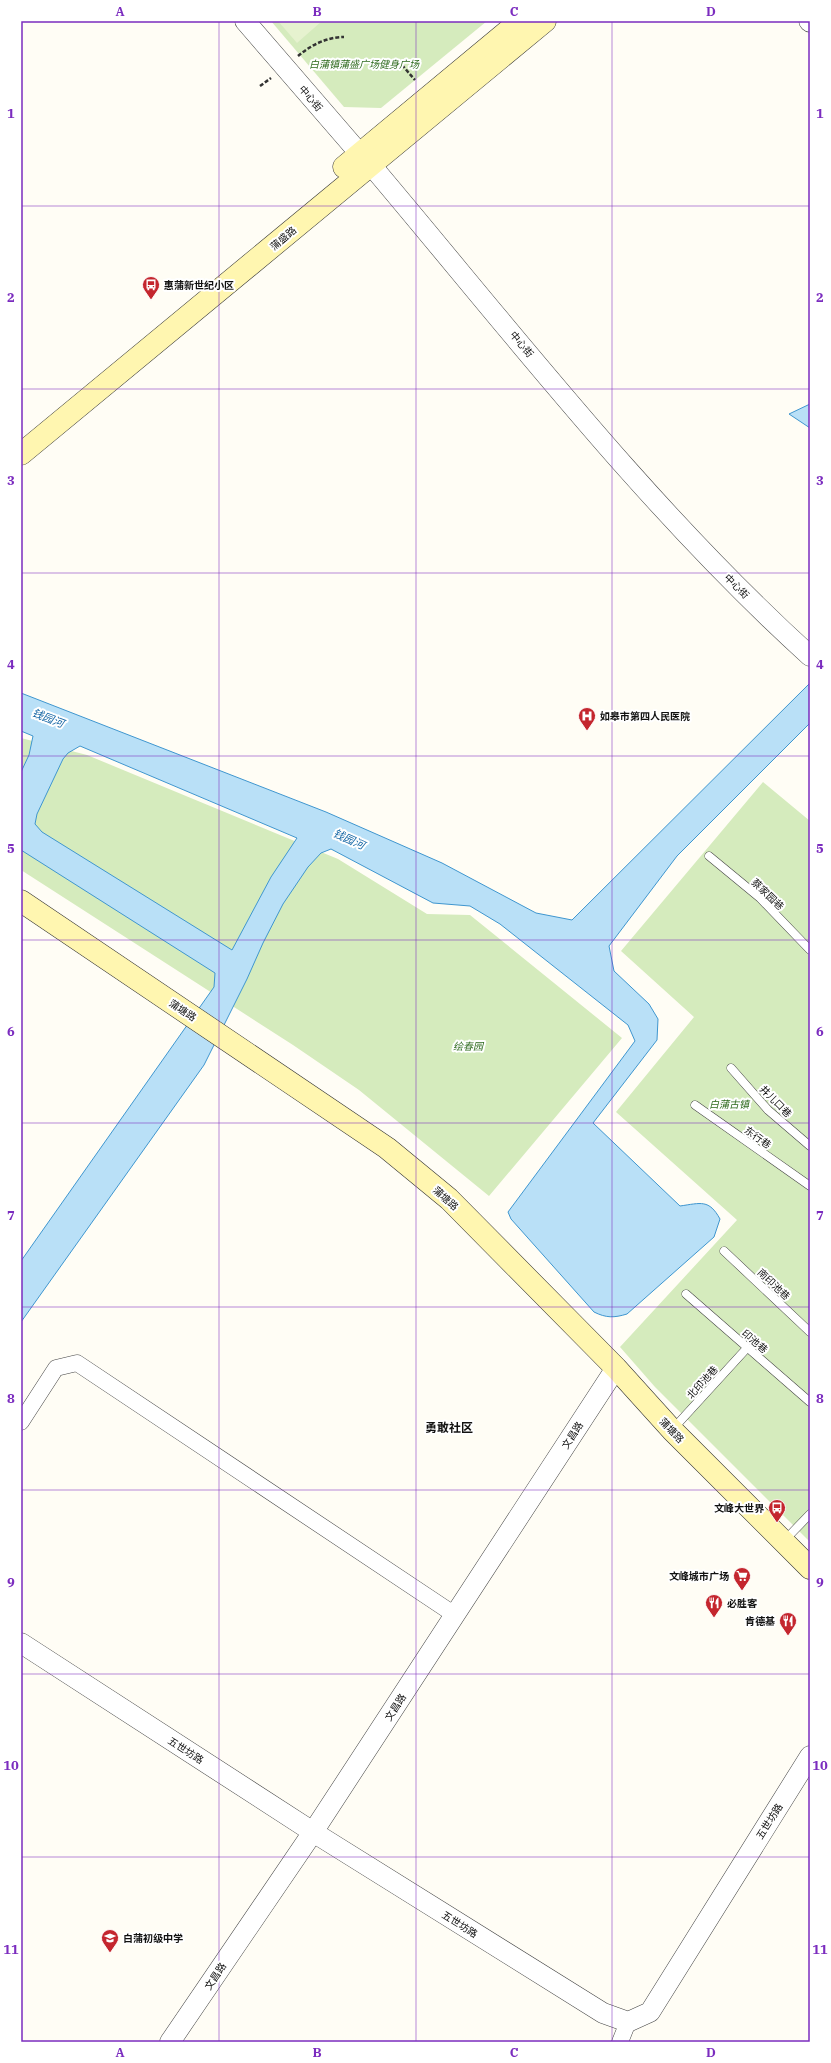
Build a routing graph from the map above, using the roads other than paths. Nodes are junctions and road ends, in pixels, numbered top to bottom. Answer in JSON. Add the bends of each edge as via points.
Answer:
{"nodes":[{"id":1,"x":245,"y":21,"type":"edge"},
{"id":2,"x":520,"y":21,"type":"edge"},
{"id":3,"x":545,"y":21,"type":"edge"},
{"id":4,"x":366,"y":159,"type":"junction"},
{"id":5,"x":21,"y":436,"type":"edge"},
{"id":6,"x":21,"y":454,"type":"edge"},
{"id":7,"x":810,"y":656,"type":"edge"},
{"id":8,"x":709,"y":856,"type":"dead end"},
{"id":9,"x":21,"y":901,"type":"edge"},
{"id":10,"x":810,"y":950,"type":"edge"},
{"id":11,"x":731,"y":1068,"type":"dead end"},
{"id":12,"x":695,"y":1105,"type":"dead end"},
{"id":13,"x":810,"y":1146,"type":"edge"},
{"id":14,"x":810,"y":1186,"type":"edge"},
{"id":15,"x":724,"y":1251,"type":"dead end"},
{"id":16,"x":686,"y":1294,"type":"dead end"},
{"id":17,"x":810,"y":1332,"type":"edge"},
{"id":18,"x":747,"y":1348,"type":"junction"},
{"id":19,"x":616,"y":1368,"type":"junction"},
{"id":20,"x":810,"y":1402,"type":"edge"},
{"id":21,"x":21,"y":1422,"type":"edge"},
{"id":22,"x":672,"y":1430,"type":"junction"},
{"id":23,"x":810,"y":1514,"type":"edge"},
{"id":24,"x":783,"y":1542,"type":"junction"},
{"id":25,"x":810,"y":1568,"type":"edge"},
{"id":26,"x":455,"y":1615,"type":"junction"},
{"id":27,"x":21,"y":1643,"type":"edge"},
{"id":28,"x":810,"y":1756,"type":"edge"},
{"id":29,"x":313,"y":1832,"type":"junction"},
{"id":30,"x":628,"y":2022,"type":"junction"},
{"id":31,"x":170,"y":2042,"type":"edge"},
{"id":32,"x":620,"y":2042,"type":"edge"}],
"edges":[{"from":1,"to":4,"type":"street","name":"中心街"},
{"from":2,"to":4,"type":"main road","name":"蒲盛路"},
{"from":3,"to":4,"type":"main road","name":"蒲盛路"},
{"from":4,"to":5,"type":"main road","name":"蒲盛路"},
{"from":4,"to":6,"type":"main road","name":"蒲盛路"},
{"from":4,"to":7,"type":"street","name":"中心街","via":[[647,493],[714,564]]},
{"from":8,"to":10,"type":"lane","name":"蔡家园巷","via":[[760,898]]},
{"from":9,"to":19,"type":"main road","name":"蒲塘路","via":[[387,1148],[449,1199]]},
{"from":11,"to":13,"type":"lane","name":"井儿口巷","via":[[768,1110]]},
{"from":12,"to":14,"type":"lane","name":"东行巷"},
{"from":15,"to":17,"type":"lane","name":"南印池巷"},
{"from":16,"to":18,"type":"lane","name":"印池巷"},
{"from":18,"to":20,"type":"lane","name":"印池巷"},
{"from":18,"to":22,"type":"lane","name":"北印池巷"},
{"from":19,"to":22,"type":"main road","name":"蒲塘路"},
{"from":19,"to":26,"type":"street","name":"文昌路"},
{"from":21,"to":26,"type":"street","via":[[56,1368],[77,1363]]},
{"from":22,"to":24,"type":"main road","name":"蒲塘路"},
{"from":23,"to":24,"type":"lane"},
{"from":24,"to":25,"type":"main road","name":"蒲塘路"},
{"from":26,"to":29,"type":"street","name":"文昌路"},
{"from":27,"to":29,"type":"street","name":"五世坊路"},
{"from":28,"to":30,"type":"street","name":"五世坊路","via":[[650,2012]]},
{"from":29,"to":30,"type":"street","name":"五世坊路","via":[[603,2013]]},
{"from":29,"to":31,"type":"street","name":"文昌路"},
{"from":30,"to":32,"type":"street"}]}
